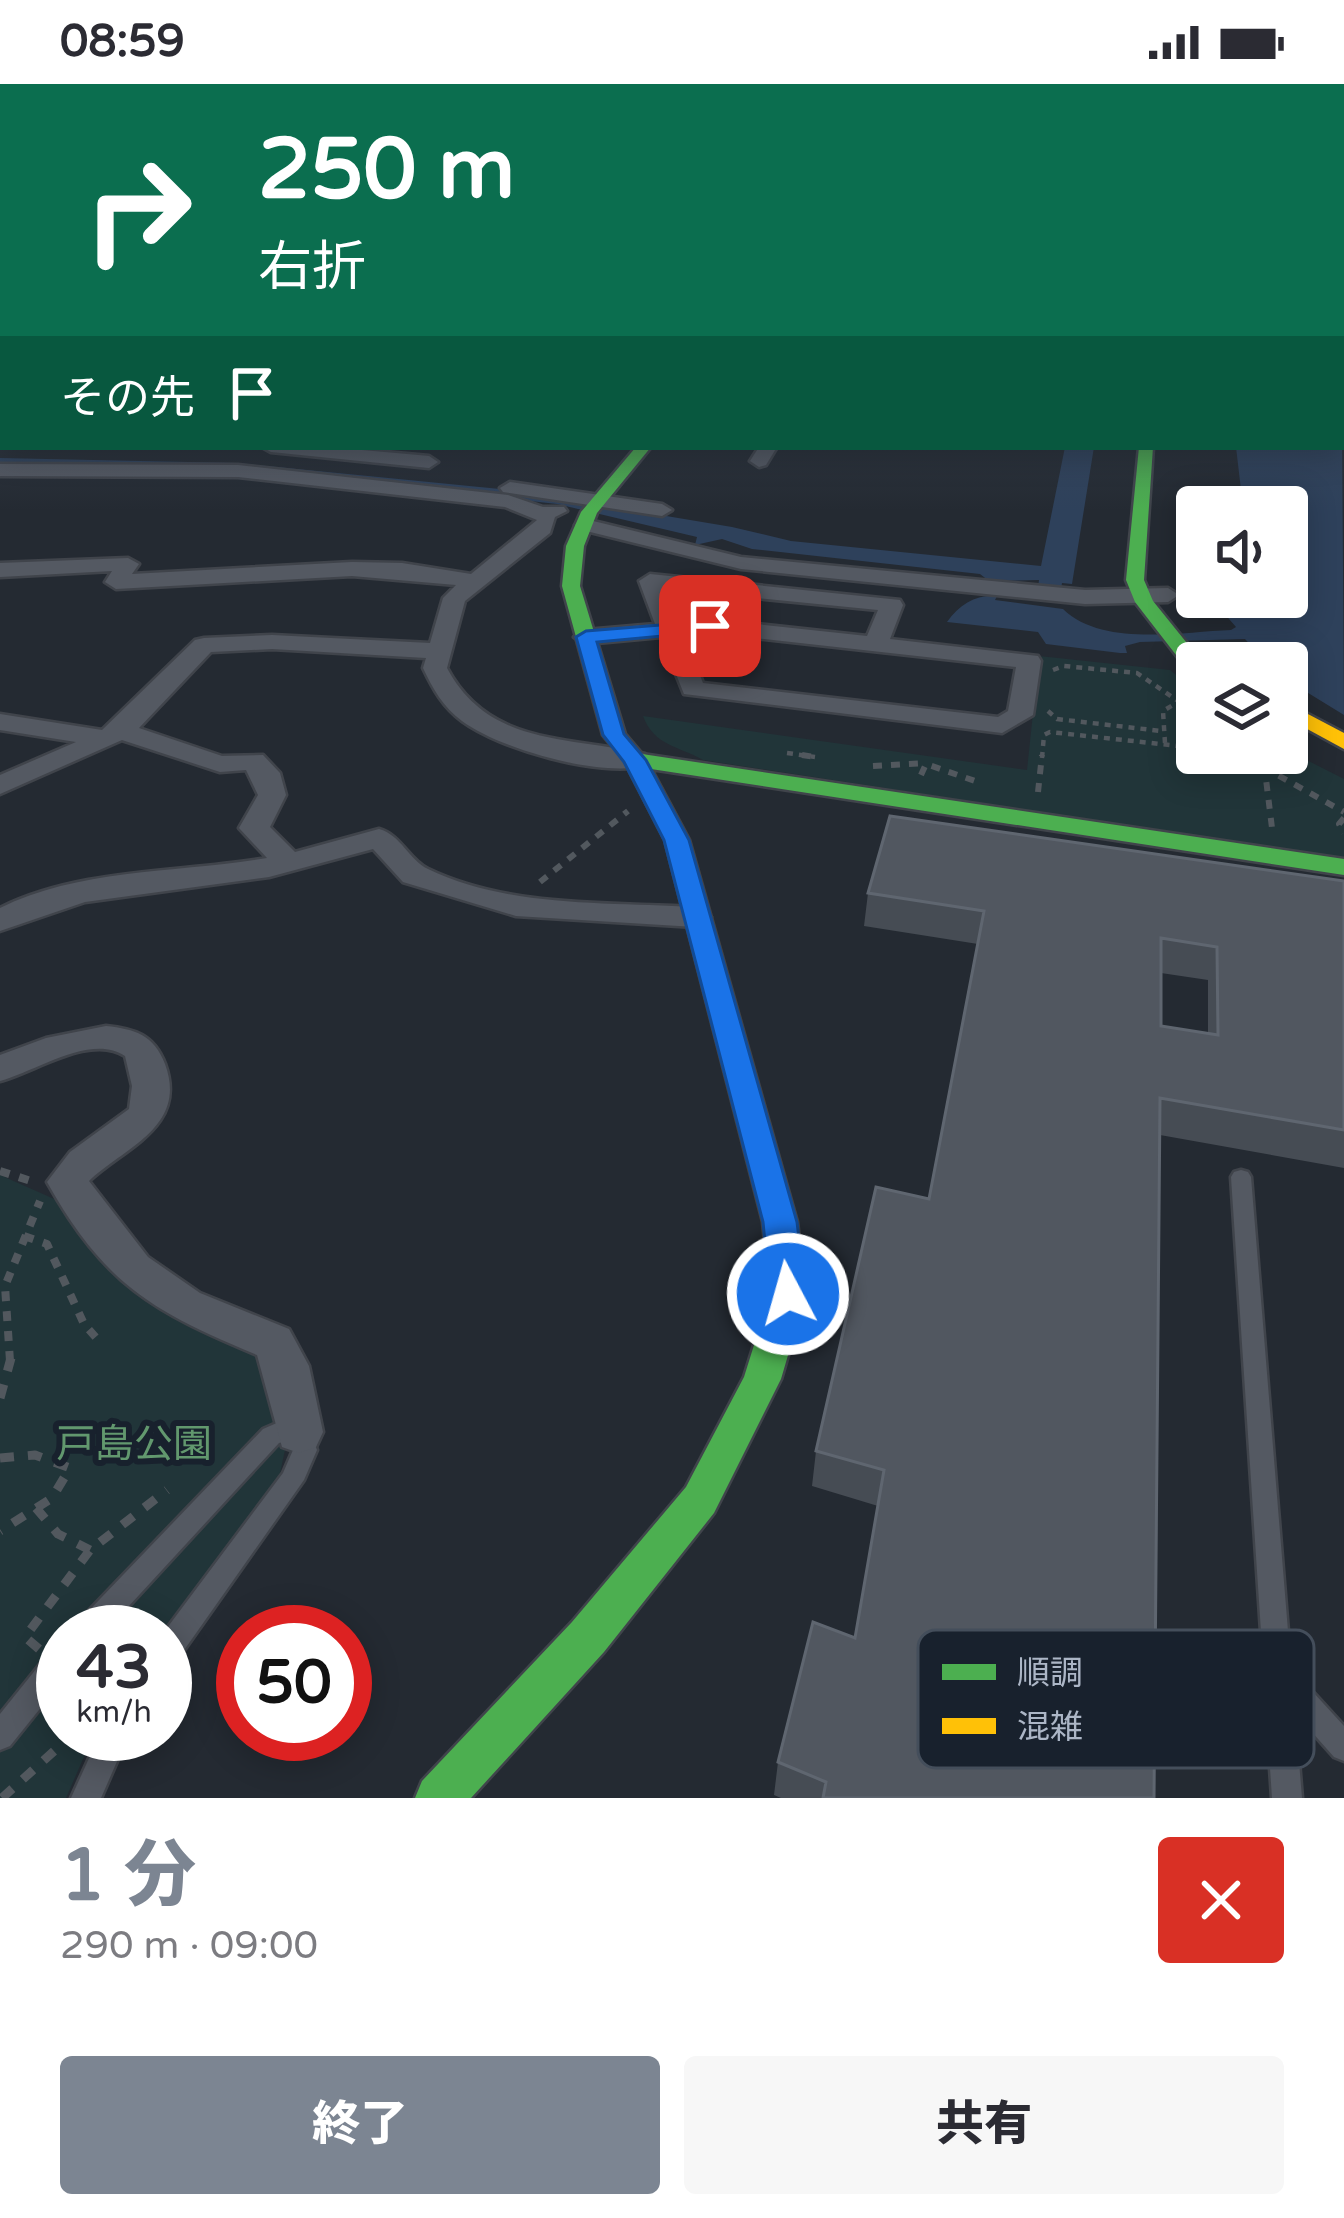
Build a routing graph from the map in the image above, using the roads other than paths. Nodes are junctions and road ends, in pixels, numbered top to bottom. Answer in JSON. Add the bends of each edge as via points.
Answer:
{"nodes":[{"id":1,"x":300,"y":450,"type":"edge"},
{"id":2,"x":444,"y":450,"type":"edge"},
{"id":3,"x":642,"y":450,"type":"edge"},
{"id":4,"x":1145,"y":450,"type":"edge"},
{"id":5,"x":1168,"y":450,"type":"edge"},
{"id":6,"x":309,"y":451,"type":"junction"},
{"id":7,"x":0,"y":454,"type":"edge"},
{"id":8,"x":429,"y":462,"type":"junction"},
{"id":9,"x":289,"y":465,"type":"junction"},
{"id":10,"x":118,"y":466,"type":"junction"},
{"id":11,"x":0,"y":470,"type":"edge"},
{"id":12,"x":401,"y":483,"type":"junction"},
{"id":13,"x":662,"y":510,"type":"dead end"},
{"id":14,"x":591,"y":512,"type":"junction"},
{"id":15,"x":541,"y":513,"type":"junction"},
{"id":16,"x":0,"y":570,"type":"edge"},
{"id":17,"x":472,"y":581,"type":"junction"},
{"id":18,"x":1154,"y":595,"type":"junction"},
{"id":19,"x":670,"y":630,"type":"junction"},
{"id":20,"x":586,"y":637,"type":"junction"},
{"id":21,"x":1177,"y":642,"type":"edge"},
{"id":22,"x":1202,"y":642,"type":"edge"},
{"id":23,"x":876,"y":644,"type":"junction"},
{"id":24,"x":440,"y":651,"type":"junction"},
{"id":25,"x":1308,"y":721,"type":"edge"},
{"id":26,"x":0,"y":722,"type":"edge"},
{"id":27,"x":113,"y":735,"type":"junction"},
{"id":28,"x":1308,"y":740,"type":"edge"},
{"id":29,"x":1344,"y":742,"type":"edge"},
{"id":30,"x":1344,"y":759,"type":"edge"},
{"id":31,"x":635,"y":760,"type":"junction"},
{"id":32,"x":0,"y":786,"type":"edge"},
{"id":33,"x":287,"y":861,"type":"junction"},
{"id":34,"x":1344,"y":867,"type":"edge"},
{"id":35,"x":695,"y":917,"type":"junction"},
{"id":36,"x":0,"y":921,"type":"edge"},
{"id":37,"x":0,"y":1070,"type":"edge"},
{"id":38,"x":1241,"y":1178,"type":"dead end"},
{"id":39,"x":299,"y":1432,"type":"junction"},
{"id":40,"x":113,"y":1605,"type":"edge"},
{"id":41,"x":192,"y":1616,"type":"edge"},
{"id":42,"x":1278,"y":1630,"type":"edge"},
{"id":43,"x":36,"y":1691,"type":"edge"},
{"id":44,"x":1314,"y":1713,"type":"edge"},
{"id":45,"x":0,"y":1736,"type":"edge"},
{"id":46,"x":1344,"y":1747,"type":"edge"},
{"id":47,"x":103,"y":1761,"type":"edge"},
{"id":48,"x":1286,"y":1768,"type":"edge"},
{"id":49,"x":86,"y":1798,"type":"edge"},
{"id":50,"x":440,"y":1798,"type":"edge"},
{"id":51,"x":1287,"y":1798,"type":"edge"}],
"edges":[{"from":1,"to":6,"type":"street"},
{"from":2,"to":8,"type":"street"},
{"from":3,"to":14,"type":"street"},
{"from":4,"to":18,"type":"street","via":[[1135,580]]},
{"from":5,"to":18,"type":"street"},
{"from":6,"to":8,"type":"street"},
{"from":6,"to":9,"type":"street"},
{"from":7,"to":10,"type":"street"},
{"from":8,"to":12,"type":"street"},
{"from":9,"to":10,"type":"street","via":[[145,451]]},
{"from":9,"to":12,"type":"street"},
{"from":10,"to":11,"type":"street"},
{"from":10,"to":12,"type":"street"},
{"from":12,"to":14,"type":"street"},
{"from":12,"to":15,"type":"street"},
{"from":13,"to":14,"type":"street"},
{"from":14,"to":15,"type":"street"},
{"from":14,"to":18,"type":"street","via":[[741,562],[1084,597]]},
{"from":14,"to":20,"type":"street","via":[[574,546],[571,586]]},
{"from":15,"to":17,"type":"street","via":[[543,529]]},
{"from":16,"to":17,"type":"street","via":[[128,564],[116,582],[402,570]]},
{"from":17,"to":24,"type":"street","via":[[454,598]]},
{"from":18,"to":21,"type":"street"},
{"from":18,"to":22,"type":"street"},
{"from":19,"to":20,"type":"street"},
{"from":19,"to":23,"type":"street","via":[[710,626]]},
{"from":19,"to":23,"type":"street","via":[[650,581],[892,605]]},
{"from":19,"to":23,"type":"street","via":[[693,689],[1002,725],[1020,715],[1029,661]]},
{"from":20,"to":31,"type":"street","via":[[614,735]]},
{"from":24,"to":27,"type":"street","via":[[204,645]]},
{"from":24,"to":31,"type":"street","via":[[441,686],[471,716],[533,743]]},
{"from":25,"to":29,"type":"street"},
{"from":26,"to":27,"type":"street"},
{"from":27,"to":32,"type":"street"},
{"from":27,"to":33,"type":"street","via":[[220,764],[253,761],[272,795],[254,828]]},
{"from":28,"to":30,"type":"street"},
{"from":31,"to":34,"type":"street"},
{"from":31,"to":35,"type":"street","via":[[677,840]]},
{"from":33,"to":35,"type":"street","via":[[379,838],[414,875],[516,906]]},
{"from":33,"to":36,"type":"street","via":[[98,893]]},
{"from":35,"to":50,"type":"street","via":[[780,1222],[788,1294],[762,1379],[700,1500]]},
{"from":37,"to":39,"type":"street","via":[[91,1035],[128,1043],[147,1061],[151,1099],[144,1115],[68,1182],[134,1269],[184,1305],[273,1342]]},
{"from":38,"to":42,"type":"lane"},
{"from":39,"to":40,"type":"lane","via":[[271,1436]]},
{"from":39,"to":41,"type":"lane","via":[[305,1450],[292,1480]]},
{"from":43,"to":45,"type":"lane"},
{"from":44,"to":46,"type":"lane"},
{"from":47,"to":49,"type":"lane"},
{"from":48,"to":51,"type":"lane"}]}
